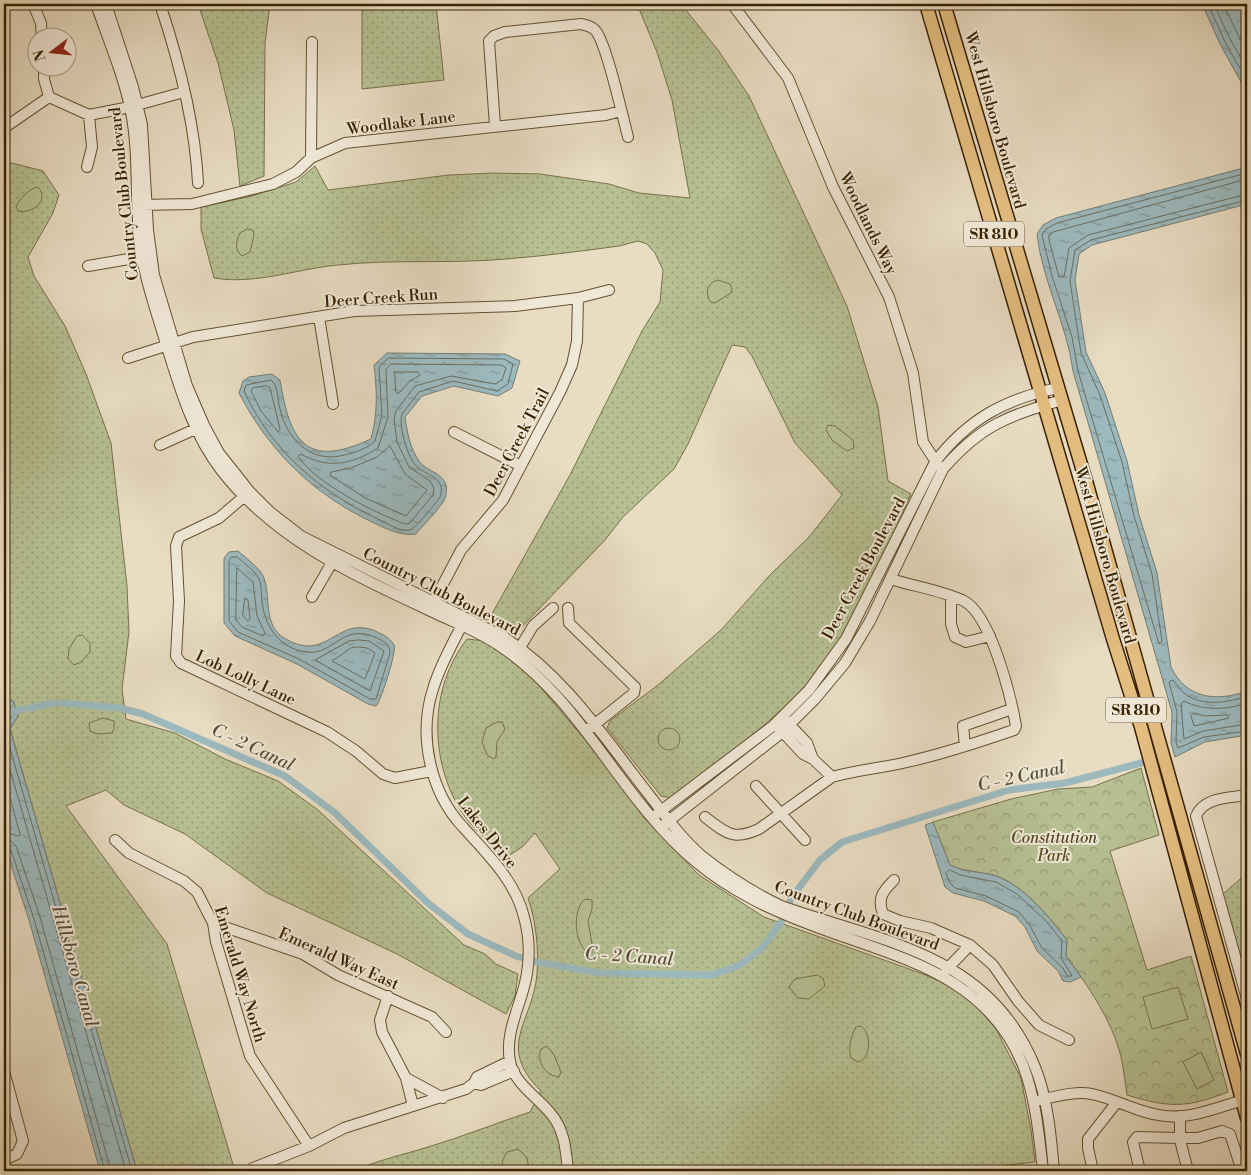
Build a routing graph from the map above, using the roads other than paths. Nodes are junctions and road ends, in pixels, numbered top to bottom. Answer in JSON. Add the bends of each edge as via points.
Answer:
{"nodes":[{"id":1,"x":33,"y":4,"type":"edge"},
{"id":2,"x":96,"y":4,"type":"edge"},
{"id":3,"x":106,"y":4,"type":"edge"},
{"id":4,"x":160,"y":4,"type":"edge"},
{"id":5,"x":926,"y":4,"type":"edge"},
{"id":6,"x":944,"y":4,"type":"edge"},
{"id":7,"x":735,"y":7,"type":"edge"},
{"id":8,"x":41,"y":28,"type":"edge"},
{"id":9,"x":312,"y":42,"type":"dead end"},
{"id":10,"x":44,"y":78,"type":"edge"},
{"id":11,"x":950,"y":86,"type":"junction"},
{"id":12,"x":184,"y":92,"type":"junction"},
{"id":13,"x":971,"y":95,"type":"junction"},
{"id":14,"x":49,"y":97,"type":"junction"},
{"id":15,"x":956,"y":104,"type":"junction"},
{"id":16,"x":134,"y":105,"type":"junction"},
{"id":17,"x":622,"y":111,"type":"junction"},
{"id":18,"x":89,"y":115,"type":"junction"},
{"id":19,"x":979,"y":122,"type":"junction"},
{"id":20,"x":496,"y":126,"type":"junction"},
{"id":21,"x":4,"y":128,"type":"edge"},
{"id":22,"x":628,"y":138,"type":"dead end"},
{"id":23,"x":311,"y":158,"type":"junction"},
{"id":24,"x":87,"y":167,"type":"dead end"},
{"id":25,"x":198,"y":183,"type":"dead end"},
{"id":26,"x":142,"y":204,"type":"junction"},
{"id":27,"x":146,"y":256,"type":"junction"},
{"id":28,"x":88,"y":266,"type":"dead end"},
{"id":29,"x":609,"y":290,"type":"dead end"},
{"id":30,"x":578,"y":298,"type":"junction"},
{"id":31,"x":319,"y":317,"type":"junction"},
{"id":32,"x":171,"y":345,"type":"junction"},
{"id":33,"x":128,"y":358,"type":"dead end"},
{"id":34,"x":1042,"y":392,"type":"junction"},
{"id":35,"x":1060,"y":394,"type":"junction"},
{"id":36,"x":333,"y":404,"type":"dead end"},
{"id":37,"x":1045,"y":405,"type":"junction"},
{"id":38,"x":200,"y":427,"type":"junction"},
{"id":39,"x":454,"y":432,"type":"dead end"},
{"id":40,"x":160,"y":445,"type":"dead end"},
{"id":41,"x":521,"y":466,"type":"junction"},
{"id":42,"x":939,"y":466,"type":"junction"},
{"id":43,"x":247,"y":495,"type":"junction"},
{"id":44,"x":334,"y":559,"type":"junction"},
{"id":45,"x":890,"y":579,"type":"junction"},
{"id":46,"x":312,"y":596,"type":"dead end"},
{"id":47,"x":951,"y":597,"type":"junction"},
{"id":48,"x":431,"y":607,"type":"junction"},
{"id":49,"x":553,"y":608,"type":"dead end"},
{"id":50,"x":568,"y":608,"type":"dead end"},
{"id":51,"x":463,"y":622,"type":"junction"},
{"id":52,"x":990,"y":636,"type":"junction"},
{"id":53,"x":1113,"y":640,"type":"junction"},
{"id":54,"x":517,"y":652,"type":"junction"},
{"id":55,"x":1141,"y":677,"type":"junction"},
{"id":56,"x":1012,"y":709,"type":"junction"},
{"id":57,"x":778,"y":720,"type":"junction"},
{"id":58,"x":590,"y":728,"type":"junction"},
{"id":59,"x":786,"y":728,"type":"junction"},
{"id":60,"x":965,"y":746,"type":"junction"},
{"id":61,"x":431,"y":771,"type":"junction"},
{"id":62,"x":832,"y":777,"type":"junction"},
{"id":63,"x":756,"y":786,"type":"dead end"},
{"id":64,"x":1247,"y":795,"type":"edge"},
{"id":65,"x":780,"y":813,"type":"junction"},
{"id":66,"x":657,"y":814,"type":"junction"},
{"id":67,"x":705,"y":817,"type":"dead end"},
{"id":68,"x":665,"y":823,"type":"junction"},
{"id":69,"x":115,"y":840,"type":"dead end"},
{"id":70,"x":805,"y":840,"type":"dead end"},
{"id":71,"x":894,"y":880,"type":"dead end"},
{"id":72,"x":798,"y":916,"type":"junction"},
{"id":73,"x":213,"y":923,"type":"junction"},
{"id":74,"x":970,"y":945,"type":"junction"},
{"id":75,"x":949,"y":966,"type":"junction"},
{"id":76,"x":942,"y":975,"type":"junction"},
{"id":77,"x":388,"y":996,"type":"junction"},
{"id":78,"x":1247,"y":999,"type":"edge"},
{"id":79,"x":446,"y":1032,"type":"dead end"},
{"id":80,"x":1069,"y":1040,"type":"dead end"},
{"id":81,"x":1247,"y":1054,"type":"edge"},
{"id":82,"x":512,"y":1066,"type":"junction"},
{"id":83,"x":4,"y":1076,"type":"edge"},
{"id":84,"x":406,"y":1078,"type":"junction"},
{"id":85,"x":443,"y":1098,"type":"junction"},
{"id":86,"x":1039,"y":1100,"type":"junction"},
{"id":87,"x":1245,"y":1100,"type":"edge"},
{"id":88,"x":1117,"y":1102,"type":"junction"},
{"id":89,"x":413,"y":1106,"type":"junction"},
{"id":90,"x":1180,"y":1116,"type":"junction"},
{"id":91,"x":1247,"y":1118,"type":"edge"},
{"id":92,"x":1180,"y":1138,"type":"junction"},
{"id":93,"x":309,"y":1146,"type":"junction"},
{"id":94,"x":4,"y":1160,"type":"edge"},
{"id":95,"x":253,"y":1168,"type":"dead end"},
{"id":96,"x":568,"y":1171,"type":"edge"},
{"id":97,"x":1043,"y":1171,"type":"edge"},
{"id":98,"x":1054,"y":1171,"type":"edge"},
{"id":99,"x":1094,"y":1171,"type":"edge"},
{"id":100,"x":1140,"y":1171,"type":"edge"},
{"id":101,"x":1188,"y":1171,"type":"edge"},
{"id":102,"x":1242,"y":1171,"type":"edge"}],
"edges":[{"from":1,"to":8,"type":"street"},
{"from":2,"to":16,"type":"street","name":"Country Club Boulevard"},
{"from":3,"to":16,"type":"street","name":"Country Club Boulevard"},
{"from":4,"to":12,"type":"street"},
{"from":5,"to":11,"type":"main road","name":"West Hillsboro Boulevard","number":"SR 810"},
{"from":6,"to":13,"type":"main road","name":"West Hillsboro Boulevard","number":"SR 810"},
{"from":7,"to":42,"type":"street","name":"Woodlands Way","via":[[788,78],[833,187],[889,297],[912,373],[923,442]]},
{"from":9,"to":23,"type":"street"},
{"from":10,"to":14,"type":"street"},
{"from":11,"to":13,"type":"main road"},
{"from":11,"to":15,"type":"main road","name":"West Hillsboro Boulevard","number":"SR 810"},
{"from":12,"to":16,"type":"street"},
{"from":12,"to":25,"type":"street"},
{"from":13,"to":19,"type":"main road","name":"West Hillsboro Boulevard","number":"SR 810"},
{"from":14,"to":18,"type":"street"},
{"from":14,"to":21,"type":"street"},
{"from":15,"to":19,"type":"main road","via":[[966,108]]},
{"from":15,"to":34,"type":"main road","name":"West Hillsboro Boulevard","number":"SR 810"},
{"from":16,"to":18,"type":"street"},
{"from":16,"to":26,"type":"street","name":"Country Club Boulevard","via":[[145,144]]},
{"from":17,"to":20,"type":"street","name":"Woodlake Lane"},
{"from":17,"to":20,"type":"street","via":[[596,31],[589,25],[505,32],[494,36],[488,48]]},
{"from":17,"to":22,"type":"street"},
{"from":18,"to":24,"type":"street","via":[[92,147]]},
{"from":19,"to":35,"type":"main road","name":"West Hillsboro Boulevard","number":"SR 810"},
{"from":20,"to":23,"type":"street","name":"Woodlake Lane","via":[[345,142]]},
{"from":23,"to":26,"type":"street","name":"Woodlake Lane","via":[[296,172],[273,184],[192,204]]},
{"from":26,"to":27,"type":"street","name":"Country Club Boulevard"},
{"from":27,"to":28,"type":"street"},
{"from":27,"to":32,"type":"street","name":"Country Club Boulevard"},
{"from":29,"to":30,"type":"street","name":"Deer Creek Run"},
{"from":30,"to":31,"type":"street","name":"Deer Creek Run","via":[[514,306],[354,311]]},
{"from":30,"to":41,"type":"street","name":"Deer Creek Trail","via":[[577,341],[572,365]]},
{"from":31,"to":32,"type":"street","name":"Deer Creek Run","via":[[193,337]]},
{"from":31,"to":36,"type":"street"},
{"from":32,"to":33,"type":"street","name":"Deer Creek Run"},
{"from":32,"to":38,"type":"street","name":"Country Club Boulevard"},
{"from":34,"to":35,"type":"street","name":"Deer Creek Boulevard"},
{"from":34,"to":37,"type":"main road","name":"West Hillsboro Boulevard","number":"SR 810"},
{"from":34,"to":42,"type":"street","name":"Deer Creek Boulevard","via":[[1006,404],[974,421],[956,438]]},
{"from":35,"to":37,"type":"street","name":"Deer Creek Boulevard"},
{"from":35,"to":55,"type":"main road","name":"West Hillsboro Boulevard","number":"SR 810"},
{"from":37,"to":42,"type":"street","name":"Deer Creek Boulevard","via":[[1013,416],[976,435]]},
{"from":37,"to":53,"type":"main road","name":"West Hillsboro Boulevard","number":"SR 810"},
{"from":38,"to":40,"type":"street"},
{"from":38,"to":43,"type":"street","name":"Country Club Boulevard","via":[[216,463]]},
{"from":39,"to":41,"type":"street"},
{"from":41,"to":48,"type":"street","name":"Deer Creek Trail","via":[[495,511],[461,550]]},
{"from":42,"to":45,"type":"street","name":"Deer Creek Boulevard"},
{"from":42,"to":57,"type":"street","name":"Deer Creek Boulevard","via":[[846,639],[809,690]]},
{"from":43,"to":44,"type":"street","name":"Country Club Boulevard","via":[[290,538]]},
{"from":43,"to":61,"type":"street","name":"Lob Lolly Lane","via":[[219,518],[179,537],[176,546],[179,601],[176,656],[181,663],[327,732],[383,774],[395,778]]},
{"from":44,"to":46,"type":"street"},
{"from":44,"to":48,"type":"street","name":"Country Club Boulevard"},
{"from":45,"to":47,"type":"street"},
{"from":45,"to":59,"type":"street","name":"Deer Creek Boulevard","via":[[845,663]]},
{"from":47,"to":52,"type":"street","via":[[965,601],[979,615]]},
{"from":47,"to":52,"type":"street","via":[[952,631],[959,640],[966,642]]},
{"from":48,"to":51,"type":"street","name":"Country Club Boulevard"},
{"from":49,"to":54,"type":"street","via":[[534,626]]},
{"from":50,"to":58,"type":"street","via":[[569,622],[635,687],[634,692]]},
{"from":51,"to":54,"type":"street","name":"Country Club Boulevard","via":[[493,642]]},
{"from":51,"to":61,"type":"street","name":"Lakes Drive","via":[[432,690],[426,722]]},
{"from":52,"to":56,"type":"street"},
{"from":53,"to":55,"type":"main road","via":[[1120,643],[1133,672]]},
{"from":53,"to":87,"type":"main road","name":"West Hillsboro Boulevard","number":"SR 810","via":[[1141,727]]},
{"from":54,"to":58,"type":"street","name":"Country Club Boulevard"},
{"from":55,"to":81,"type":"main road","name":"West Hillsboro Boulevard","number":"SR 810"},
{"from":56,"to":60,"type":"street","via":[[964,726]]},
{"from":56,"to":60,"type":"street","via":[[1014,730]]},
{"from":57,"to":59,"type":"street"},
{"from":57,"to":66,"type":"street","name":"Deer Creek Boulevard"},
{"from":58,"to":66,"type":"street","name":"Country Club Boulevard"},
{"from":59,"to":62,"type":"street","via":[[807,743],[813,759]]},
{"from":59,"to":68,"type":"street","name":"Deer Creek Boulevard"},
{"from":60,"to":62,"type":"street","via":[[906,763],[859,769]]},
{"from":61,"to":82,"type":"street","name":"Lakes Drive","via":[[445,802],[461,826],[497,864],[515,893],[524,916],[529,944],[527,974],[513,1022]]},
{"from":62,"to":65,"type":"street"},
{"from":63,"to":65,"type":"street"},
{"from":64,"to":78,"type":"street","via":[[1207,802],[1199,810],[1196,820]]},
{"from":65,"to":67,"type":"street","via":[[759,829],[738,836],[726,834]]},
{"from":65,"to":70,"type":"street"},
{"from":66,"to":68,"type":"street","name":"Country Club Boulevard"},
{"from":68,"to":72,"type":"street","name":"Country Club Boulevard","via":[[735,891]]},
{"from":69,"to":73,"type":"street","name":"Emerald Way North","via":[[129,852],[197,892]]},
{"from":71,"to":74,"type":"street","via":[[882,892],[879,904],[882,914],[900,922],[931,928]]},
{"from":72,"to":75,"type":"street","name":"Country Club Boulevard","via":[[898,944]]},
{"from":72,"to":76,"type":"street","name":"Country Club Boulevard"},
{"from":73,"to":77,"type":"street","name":"Emerald Way East","via":[[304,954],[338,975]]},
{"from":73,"to":93,"type":"street","name":"Emerald Way North","via":[[250,1056]]},
{"from":74,"to":75,"type":"street"},
{"from":74,"to":80,"type":"street","via":[[993,965],[1039,1024]]},
{"from":75,"to":76,"type":"street"},
{"from":75,"to":86,"type":"street","name":"Country Club Boulevard","via":[[970,980],[1009,1021],[1035,1068]]},
{"from":76,"to":86,"type":"street","name":"Country Club Boulevard","via":[[985,1007],[1002,1027]]},
{"from":77,"to":79,"type":"street","name":"Emerald Way East","via":[[432,1017]]},
{"from":77,"to":84,"type":"street","via":[[380,1020],[382,1032]]},
{"from":82,"to":85,"type":"street","via":[[480,1085],[474,1083]]},
{"from":82,"to":96,"type":"street","via":[[528,1093],[552,1115],[563,1134]]},
{"from":83,"to":94,"type":"street","via":[[23,1141],[17,1154]]},
{"from":84,"to":85,"type":"street"},
{"from":84,"to":89,"type":"street"},
{"from":85,"to":89,"type":"street"},
{"from":86,"to":88,"type":"street","via":[[1095,1094]]},
{"from":86,"to":97,"type":"street","name":"Country Club Boulevard"},
{"from":86,"to":98,"type":"street","name":"Country Club Boulevard"},
{"from":87,"to":90,"type":"street"},
{"from":87,"to":91,"type":"main road","name":"West Hillsboro Boulevard","number":"SR 810"},
{"from":88,"to":90,"type":"street","via":[[1166,1117]]},
{"from":88,"to":99,"type":"street","via":[[1088,1139]]},
{"from":89,"to":93,"type":"street","via":[[344,1128]]},
{"from":90,"to":92,"type":"street"},
{"from":92,"to":100,"type":"street","via":[[1137,1136],[1133,1142]]},
{"from":92,"to":101,"type":"street"},
{"from":92,"to":102,"type":"street","via":[[1227,1132],[1235,1144]]},
{"from":93,"to":95,"type":"street"}]}
